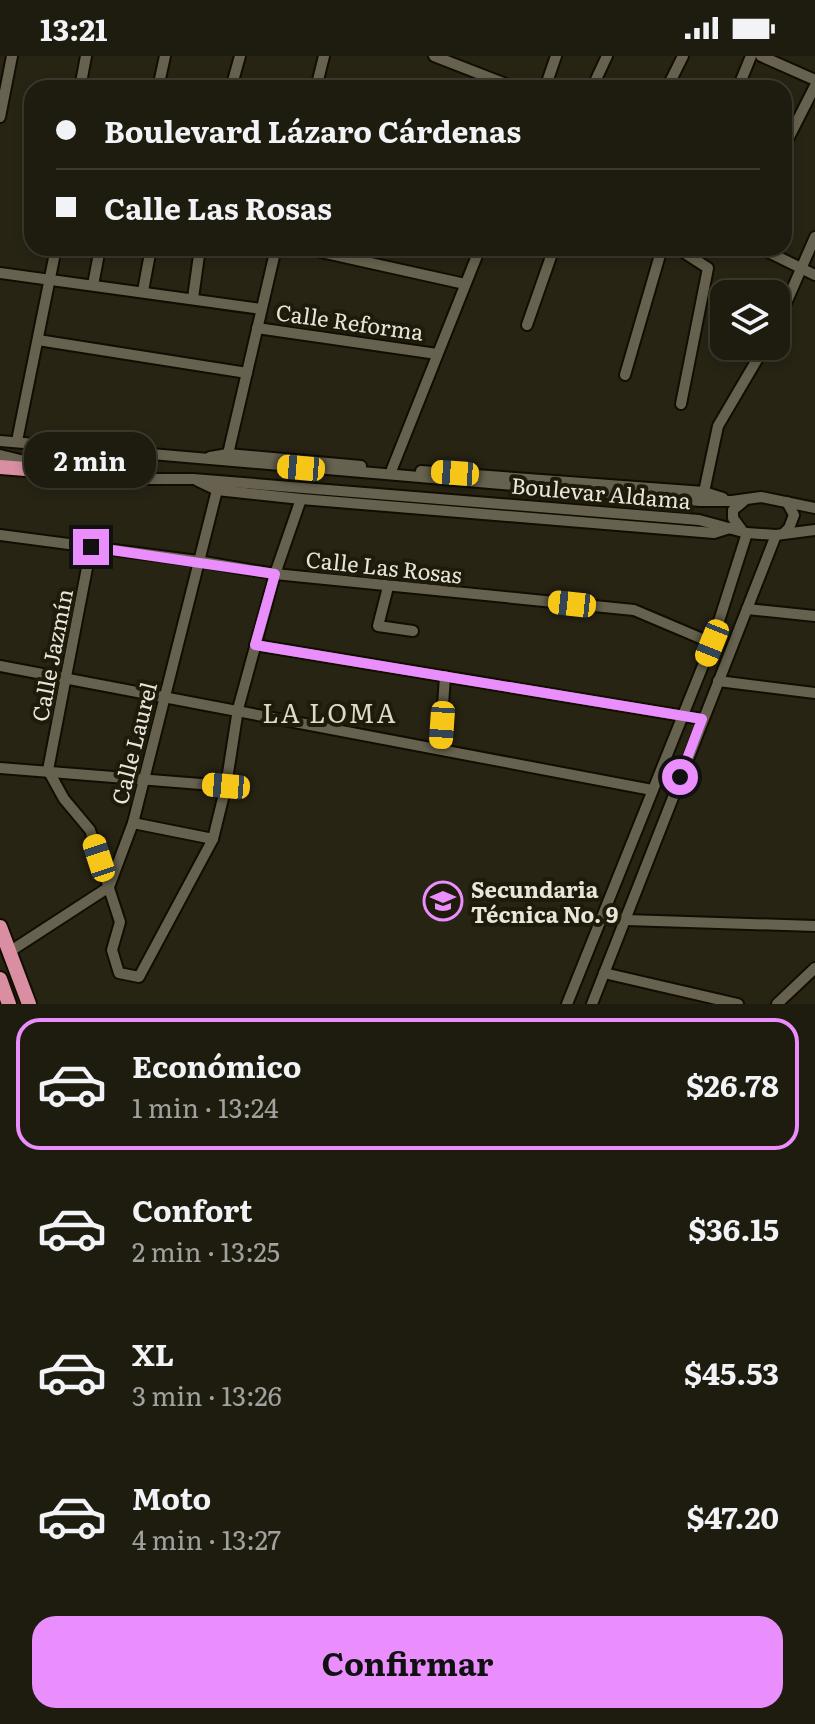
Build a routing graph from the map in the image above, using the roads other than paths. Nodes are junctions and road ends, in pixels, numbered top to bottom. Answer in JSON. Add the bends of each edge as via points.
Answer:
{"nodes":[{"id":1,"x":12,"y":56,"type":"edge"},
{"id":2,"x":86,"y":56,"type":"edge"},
{"id":3,"x":165,"y":56,"type":"edge"},
{"id":4,"x":240,"y":56,"type":"edge"},
{"id":5,"x":324,"y":56,"type":"edge"},
{"id":6,"x":434,"y":56,"type":"edge"},
{"id":7,"x":556,"y":56,"type":"edge"},
{"id":8,"x":607,"y":56,"type":"edge"},
{"id":9,"x":683,"y":56,"type":"edge"},
{"id":10,"x":751,"y":56,"type":"edge"},
{"id":11,"x":761,"y":56,"type":"edge"},
{"id":12,"x":458,"y":60,"type":"edge"},
{"id":13,"x":82,"y":80,"type":"edge"},
{"id":14,"x":160,"y":80,"type":"edge"},
{"id":15,"x":233,"y":80,"type":"edge"},
{"id":16,"x":318,"y":80,"type":"edge"},
{"id":17,"x":499,"y":80,"type":"edge"},
{"id":18,"x":548,"y":80,"type":"edge"},
{"id":19,"x":596,"y":80,"type":"edge"},
{"id":20,"x":671,"y":80,"type":"edge"},
{"id":21,"x":741,"y":80,"type":"edge"},
{"id":22,"x":815,"y":83,"type":"edge"},
{"id":23,"x":0,"y":117,"type":"edge"},
{"id":24,"x":792,"y":130,"type":"edge"},
{"id":25,"x":815,"y":237,"type":"edge"},
{"id":26,"x":55,"y":256,"type":"edge"},
{"id":27,"x":98,"y":256,"type":"edge"},
{"id":28,"x":150,"y":256,"type":"edge"},
{"id":29,"x":199,"y":256,"type":"edge"},
{"id":30,"x":274,"y":256,"type":"edge"},
{"id":31,"x":339,"y":256,"type":"edge"},
{"id":32,"x":477,"y":256,"type":"edge"},
{"id":33,"x":551,"y":256,"type":"edge"},
{"id":34,"x":660,"y":256,"type":"edge"},
{"id":35,"x":689,"y":256,"type":"edge"},
{"id":36,"x":776,"y":256,"type":"edge"},
{"id":37,"x":800,"y":268,"type":"junction"},
{"id":38,"x":0,"y":273,"type":"edge"},
{"id":39,"x":815,"y":275,"type":"edge"},
{"id":40,"x":51,"y":278,"type":"junction"},
{"id":41,"x":465,"y":284,"type":"junction"},
{"id":42,"x":93,"y":285,"type":"junction"},
{"id":43,"x":143,"y":291,"type":"junction"},
{"id":44,"x":790,"y":292,"type":"edge"},
{"id":45,"x":193,"y":298,"type":"junction"},
{"id":46,"x":261,"y":309,"type":"junction"},
{"id":47,"x":527,"y":325,"type":"dead end"},
{"id":48,"x":257,"y":328,"type":"junction"},
{"id":49,"x":38,"y":340,"type":"junction"},
{"id":50,"x":437,"y":354,"type":"junction"},
{"id":51,"x":757,"y":360,"type":"edge"},
{"id":52,"x":247,"y":373,"type":"junction"},
{"id":53,"x":625,"y":375,"type":"dead end"},
{"id":54,"x":681,"y":404,"type":"dead end"},
{"id":55,"x":7,"y":440,"type":"edge"},
{"id":56,"x":115,"y":449,"type":"junction"},
{"id":57,"x":136,"y":452,"type":"junction"},
{"id":58,"x":228,"y":454,"type":"junction"},
{"id":59,"x":0,"y":455,"type":"edge"},
{"id":60,"x":195,"y":460,"type":"junction"},
{"id":61,"x":0,"y":467,"type":"edge"},
{"id":62,"x":392,"y":469,"type":"junction"},
{"id":63,"x":76,"y":473,"type":"junction"},
{"id":64,"x":134,"y":478,"type":"junction"},
{"id":65,"x":114,"y":479,"type":"junction"},
{"id":66,"x":193,"y":479,"type":"junction"},
{"id":67,"x":217,"y":490,"type":"junction"},
{"id":68,"x":704,"y":492,"type":"junction"},
{"id":69,"x":301,"y":499,"type":"junction"},
{"id":70,"x":745,"y":500,"type":"junction"},
{"id":71,"x":732,"y":501,"type":"junction"},
{"id":72,"x":787,"y":502,"type":"junction"},
{"id":73,"x":815,"y":508,"type":"edge"},
{"id":74,"x":740,"y":530,"type":"junction"},
{"id":75,"x":815,"y":530,"type":"edge"},
{"id":76,"x":780,"y":534,"type":"junction"},
{"id":77,"x":0,"y":535,"type":"edge"},
{"id":78,"x":91,"y":547,"type":"junction"},
{"id":79,"x":198,"y":561,"type":"junction"},
{"id":80,"x":275,"y":574,"type":"junction"},
{"id":81,"x":388,"y":587,"type":"junction"},
{"id":82,"x":747,"y":609,"type":"junction"},
{"id":83,"x":815,"y":616,"type":"edge"},
{"id":84,"x":413,"y":631,"type":"dead end"},
{"id":85,"x":712,"y":643,"type":"junction"},
{"id":86,"x":255,"y":645,"type":"junction"},
{"id":87,"x":0,"y":666,"type":"edge"},
{"id":88,"x":702,"y":667,"type":"junction"},
{"id":89,"x":445,"y":676,"type":"junction"},
{"id":90,"x":719,"y":678,"type":"junction"},
{"id":91,"x":68,"y":680,"type":"junction"},
{"id":92,"x":815,"y":693,"type":"edge"},
{"id":93,"x":165,"y":696,"type":"junction"},
{"id":94,"x":238,"y":709,"type":"junction"},
{"id":95,"x":682,"y":717,"type":"junction"},
{"id":96,"x":702,"y":719,"type":"junction"},
{"id":97,"x":440,"y":749,"type":"junction"},
{"id":98,"x":0,"y":768,"type":"edge"},
{"id":99,"x":48,"y":770,"type":"junction"},
{"id":100,"x":144,"y":780,"type":"junction"},
{"id":101,"x":226,"y":786,"type":"junction"},
{"id":102,"x":652,"y":790,"type":"junction"},
{"id":103,"x":133,"y":823,"type":"junction"},
{"id":104,"x":213,"y":839,"type":"junction"},
{"id":105,"x":109,"y":887,"type":"junction"},
{"id":106,"x":604,"y":914,"type":"junction"},
{"id":107,"x":626,"y":920,"type":"junction"},
{"id":108,"x":815,"y":926,"type":"edge"},
{"id":109,"x":0,"y":927,"type":"edge"},
{"id":110,"x":9,"y":952,"type":"junction"},
{"id":111,"x":815,"y":968,"type":"edge"},
{"id":112,"x":604,"y":973,"type":"junction"},
{"id":113,"x":0,"y":979,"type":"edge"},
{"id":114,"x":9,"y":1004,"type":"edge"},
{"id":115,"x":30,"y":1004,"type":"edge"},
{"id":116,"x":567,"y":1004,"type":"edge"},
{"id":117,"x":592,"y":1004,"type":"edge"},
{"id":118,"x":738,"y":1004,"type":"edge"},
{"id":119,"x":777,"y":1004,"type":"edge"}],
"edges":[{"from":1,"to":23,"type":"street"},
{"from":2,"to":13,"type":"street"},
{"from":3,"to":14,"type":"street"},
{"from":4,"to":15,"type":"street"},
{"from":5,"to":16,"type":"street"},
{"from":6,"to":12,"type":"street"},
{"from":7,"to":18,"type":"street"},
{"from":8,"to":19,"type":"street"},
{"from":9,"to":20,"type":"street"},
{"from":10,"to":21,"type":"street"},
{"from":11,"to":22,"type":"street"},
{"from":12,"to":17,"type":"street"},
{"from":22,"to":24,"type":"street"},
{"from":25,"to":37,"type":"street"},
{"from":26,"to":40,"type":"street"},
{"from":27,"to":42,"type":"street"},
{"from":28,"to":43,"type":"street"},
{"from":29,"to":45,"type":"street"},
{"from":30,"to":46,"type":"street"},
{"from":31,"to":41,"type":"street"},
{"from":32,"to":41,"type":"street"},
{"from":33,"to":47,"type":"street"},
{"from":34,"to":53,"type":"street"},
{"from":35,"to":54,"type":"street","via":[[708,268]]},
{"from":36,"to":37,"type":"street"},
{"from":37,"to":39,"type":"street"},
{"from":37,"to":44,"type":"street"},
{"from":38,"to":40,"type":"street","name":"Calle Reforma"},
{"from":40,"to":42,"type":"street","name":"Calle Reforma"},
{"from":40,"to":49,"type":"street"},
{"from":41,"to":50,"type":"street"},
{"from":42,"to":43,"type":"street","name":"Calle Reforma"},
{"from":43,"to":45,"type":"street","name":"Calle Reforma"},
{"from":45,"to":46,"type":"street","name":"Calle Reforma"},
{"from":46,"to":48,"type":"street"},
{"from":48,"to":50,"type":"street","name":"Calle Reforma"},
{"from":48,"to":52,"type":"street"},
{"from":49,"to":52,"type":"street"},
{"from":49,"to":55,"type":"street"},
{"from":50,"to":62,"type":"street"},
{"from":51,"to":68,"type":"street","via":[[718,426]]},
{"from":52,"to":58,"type":"street"},
{"from":55,"to":56,"type":"street","name":"Boulevar Aldama"},
{"from":56,"to":57,"type":"street","name":"Boulevar Aldama"},
{"from":56,"to":65,"type":"street","via":[[102,459],[101,467]]},
{"from":57,"to":60,"type":"street","name":"Boulevar Aldama"},
{"from":57,"to":64,"type":"street","via":[[144,463]]},
{"from":58,"to":60,"type":"street","name":"Boulevar Aldama"},
{"from":58,"to":62,"type":"street","name":"Boulevar Aldama"},
{"from":59,"to":63,"type":"street","name":"Boulevar Aldama"},
{"from":60,"to":71,"type":"street","name":"Boulevar Aldama"},
{"from":61,"to":63,"type":"highway"},
{"from":62,"to":68,"type":"street","name":"Boulevar Aldama"},
{"from":63,"to":65,"type":"street","name":"Boulevar Aldama"},
{"from":64,"to":65,"type":"street","name":"Boulevar Aldama"},
{"from":64,"to":66,"type":"street","name":"Boulevar Aldama"},
{"from":66,"to":67,"type":"street"},
{"from":66,"to":74,"type":"street","name":"Boulevar Aldama","via":[[699,520]]},
{"from":67,"to":69,"type":"street"},
{"from":67,"to":79,"type":"street","name":"Calle Laurel"},
{"from":68,"to":71,"type":"street","name":"Boulevar Aldama"},
{"from":69,"to":74,"type":"street","via":[[714,533]]},
{"from":69,"to":80,"type":"street"},
{"from":70,"to":71,"type":"street","name":"Boulevar Aldama"},
{"from":70,"to":72,"type":"street","name":"Boulevar Aldama"},
{"from":70,"to":74,"type":"street","via":[[733,510]]},
{"from":72,"to":73,"type":"street","name":"Boulevar Aldama"},
{"from":72,"to":76,"type":"street","via":[[794,515]]},
{"from":74,"to":76,"type":"street","name":"Boulevar Aldama"},
{"from":74,"to":85,"type":"street"},
{"from":75,"to":76,"type":"street","name":"Boulevar Aldama"},
{"from":76,"to":82,"type":"street"},
{"from":77,"to":78,"type":"street","name":"Calle Las Rosas"},
{"from":78,"to":79,"type":"street","name":"Calle Las Rosas"},
{"from":78,"to":91,"type":"street","name":"Calle Jazmín"},
{"from":79,"to":80,"type":"street","name":"Calle Las Rosas"},
{"from":79,"to":93,"type":"street","name":"Calle Laurel"},
{"from":80,"to":81,"type":"street","name":"Calle Las Rosas"},
{"from":80,"to":86,"type":"street"},
{"from":81,"to":84,"type":"street","via":[[378,626]]},
{"from":81,"to":85,"type":"street","name":"Calle Las Rosas","via":[[634,610]]},
{"from":82,"to":83,"type":"street"},
{"from":82,"to":90,"type":"street"},
{"from":85,"to":88,"type":"street"},
{"from":86,"to":89,"type":"street"},
{"from":86,"to":94,"type":"street"},
{"from":87,"to":91,"type":"street"},
{"from":88,"to":90,"type":"street"},
{"from":88,"to":95,"type":"street"},
{"from":89,"to":95,"type":"street"},
{"from":89,"to":97,"type":"street"},
{"from":90,"to":92,"type":"street"},
{"from":90,"to":96,"type":"street"},
{"from":91,"to":93,"type":"street"},
{"from":91,"to":99,"type":"street","name":"Calle Jazmín"},
{"from":93,"to":94,"type":"street"},
{"from":93,"to":100,"type":"street","name":"Calle Laurel"},
{"from":94,"to":97,"type":"street"},
{"from":94,"to":101,"type":"street"},
{"from":95,"to":96,"type":"street"},
{"from":95,"to":102,"type":"street"},
{"from":96,"to":107,"type":"street"},
{"from":97,"to":102,"type":"street"},
{"from":98,"to":99,"type":"street"},
{"from":99,"to":100,"type":"street"},
{"from":99,"to":105,"type":"street","via":[[90,830]]},
{"from":100,"to":101,"type":"street"},
{"from":100,"to":103,"type":"street","name":"Calle Laurel"},
{"from":101,"to":104,"type":"street"},
{"from":102,"to":106,"type":"street"},
{"from":103,"to":104,"type":"street"},
{"from":103,"to":105,"type":"street","name":"Calle Laurel"},
{"from":104,"to":105,"type":"street","via":[[139,977],[119,973],[112,950],[120,922]]},
{"from":105,"to":110,"type":"street"},
{"from":106,"to":107,"type":"street"},
{"from":106,"to":116,"type":"street"},
{"from":107,"to":108,"type":"street"},
{"from":107,"to":112,"type":"street"},
{"from":109,"to":110,"type":"highway"},
{"from":110,"to":115,"type":"highway"},
{"from":111,"to":119,"type":"street"},
{"from":112,"to":117,"type":"street"},
{"from":112,"to":118,"type":"street"},
{"from":113,"to":114,"type":"highway"}]}
